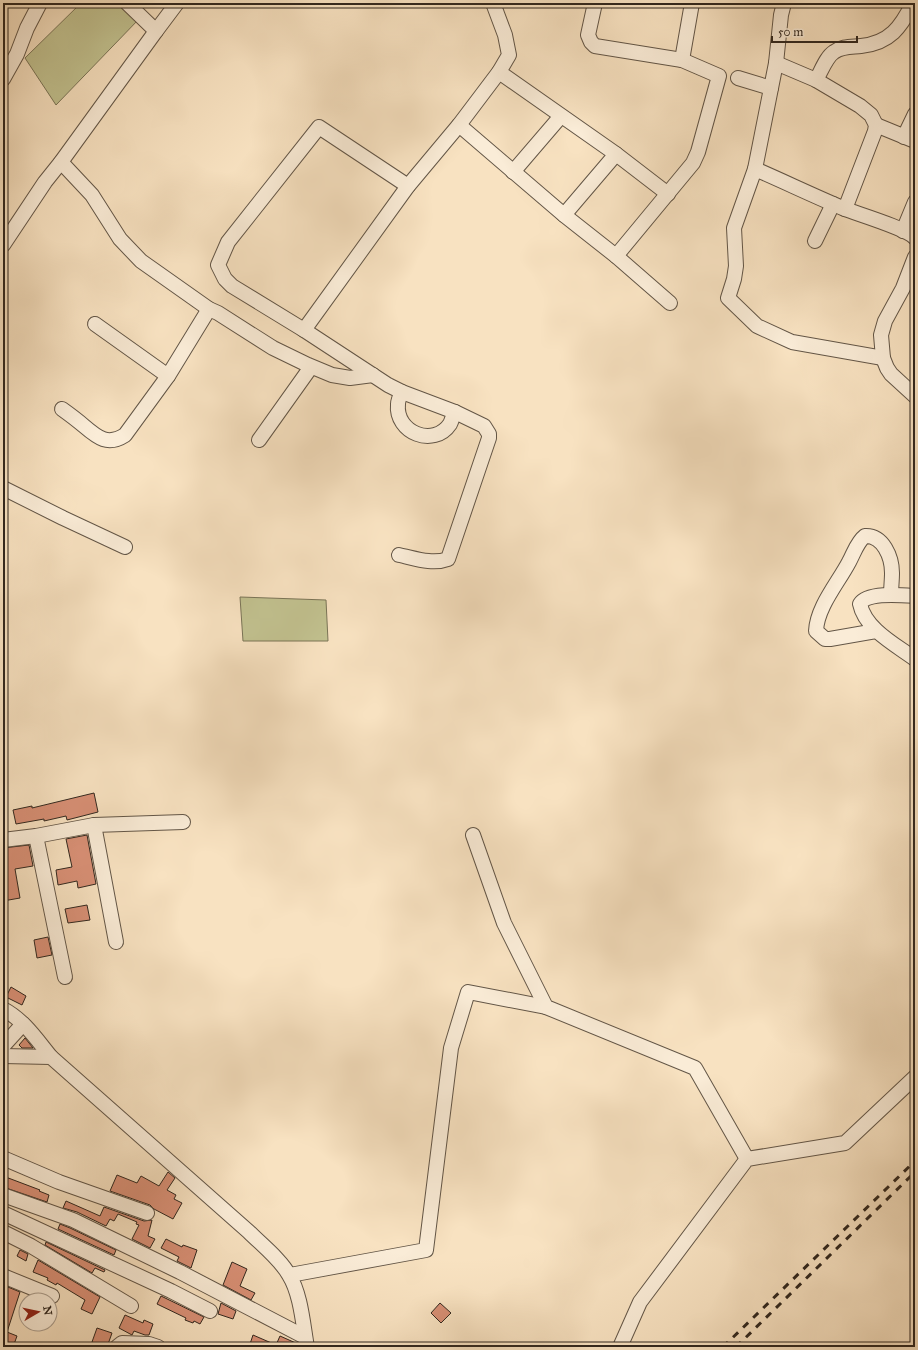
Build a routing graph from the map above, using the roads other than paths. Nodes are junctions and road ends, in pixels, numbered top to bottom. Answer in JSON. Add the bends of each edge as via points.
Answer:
{"nodes":[{"id":1,"x":40,"y":3,"type":"edge"},
{"id":2,"x":127,"y":3,"type":"edge"},
{"id":3,"x":177,"y":3,"type":"edge"},
{"id":4,"x":493,"y":3,"type":"edge"},
{"id":5,"x":595,"y":3,"type":"edge"},
{"id":6,"x":692,"y":3,"type":"edge"},
{"id":7,"x":784,"y":3,"type":"edge"},
{"id":8,"x":914,"y":3,"type":"edge"},
{"id":9,"x":156,"y":31,"type":"junction"},
{"id":10,"x":682,"y":60,"type":"junction"},
{"id":11,"x":776,"y":63,"type":"junction"},
{"id":12,"x":499,"y":72,"type":"junction"},
{"id":13,"x":3,"y":78,"type":"edge"},
{"id":14,"x":738,"y":78,"type":"dead end"},
{"id":15,"x":816,"y":80,"type":"junction"},
{"id":16,"x":771,"y":88,"type":"junction"},
{"id":17,"x":915,"y":114,"type":"edge"},
{"id":18,"x":561,"y":116,"type":"junction"},
{"id":19,"x":459,"y":125,"type":"junction"},
{"id":20,"x":876,"y":125,"type":"junction"},
{"id":21,"x":910,"y":139,"type":"edge"},
{"id":22,"x":616,"y":154,"type":"junction"},
{"id":23,"x":61,"y":162,"type":"junction"},
{"id":24,"x":755,"y":169,"type":"junction"},
{"id":25,"x":513,"y":172,"type":"junction"},
{"id":26,"x":408,"y":186,"type":"junction"},
{"id":27,"x":668,"y":194,"type":"junction"},
{"id":28,"x":915,"y":202,"type":"edge"},
{"id":29,"x":839,"y":206,"type":"junction"},
{"id":30,"x":564,"y":215,"type":"junction"},
{"id":31,"x":909,"y":234,"type":"edge"},
{"id":32,"x":815,"y":241,"type":"dead end"},
{"id":33,"x":3,"y":245,"type":"edge"},
{"id":34,"x":616,"y":256,"type":"junction"},
{"id":35,"x":915,"y":257,"type":"edge"},
{"id":36,"x":670,"y":303,"type":"dead end"},
{"id":37,"x":209,"y":309,"type":"junction"},
{"id":38,"x":95,"y":324,"type":"dead end"},
{"id":39,"x":304,"y":330,"type":"junction"},
{"id":40,"x":883,"y":358,"type":"junction"},
{"id":41,"x":311,"y":367,"type":"junction"},
{"id":42,"x":373,"y":375,"type":"junction"},
{"id":43,"x":168,"y":376,"type":"junction"},
{"id":44,"x":402,"y":392,"type":"junction"},
{"id":45,"x":915,"y":396,"type":"edge"},
{"id":46,"x":62,"y":408,"type":"dead end"},
{"id":47,"x":455,"y":412,"type":"junction"},
{"id":48,"x":259,"y":440,"type":"dead end"},
{"id":49,"x":3,"y":488,"type":"edge"},
{"id":50,"x":126,"y":547,"type":"dead end"},
{"id":51,"x":399,"y":555,"type":"dead end"},
{"id":52,"x":891,"y":595,"type":"junction"},
{"id":53,"x":915,"y":596,"type":"edge"},
{"id":54,"x":876,"y":631,"type":"junction"},
{"id":55,"x":915,"y":659,"type":"edge"},
{"id":56,"x":183,"y":822,"type":"dead end"},
{"id":57,"x":94,"y":825,"type":"junction"},
{"id":58,"x":473,"y":835,"type":"dead end"},
{"id":59,"x":36,"y":836,"type":"junction"},
{"id":60,"x":3,"y":840,"type":"edge"},
{"id":61,"x":116,"y":942,"type":"dead end"},
{"id":62,"x":66,"y":978,"type":"dead end"},
{"id":63,"x":546,"y":1007,"type":"junction"},
{"id":64,"x":3,"y":1010,"type":"edge"},
{"id":65,"x":23,"y":1024,"type":"junction"},
{"id":66,"x":3,"y":1046,"type":"edge"},
{"id":67,"x":3,"y":1056,"type":"edge"},
{"id":68,"x":51,"y":1058,"type":"junction"},
{"id":69,"x":915,"y":1077,"type":"edge"},
{"id":70,"x":3,"y":1158,"type":"edge"},
{"id":71,"x":747,"y":1158,"type":"junction"},
{"id":72,"x":3,"y":1195,"type":"edge"},
{"id":73,"x":3,"y":1213,"type":"edge"},
{"id":74,"x":147,"y":1213,"type":"dead end"},
{"id":75,"x":3,"y":1232,"type":"edge"},
{"id":76,"x":180,"y":1272,"type":"junction"},
{"id":77,"x":290,"y":1275,"type":"junction"},
{"id":78,"x":3,"y":1276,"type":"edge"},
{"id":79,"x":171,"y":1291,"type":"junction"},
{"id":80,"x":42,"y":1292,"type":"edge"},
{"id":81,"x":131,"y":1306,"type":"dead end"},
{"id":82,"x":210,"y":1311,"type":"dead end"},
{"id":83,"x":306,"y":1342,"type":"edge"},
{"id":84,"x":117,"y":1347,"type":"edge"},
{"id":85,"x":158,"y":1347,"type":"edge"},
{"id":86,"x":620,"y":1347,"type":"edge"}],
"edges":[{"from":1,"to":13,"type":"street"},
{"from":2,"to":9,"type":"street"},
{"from":3,"to":9,"type":"street"},
{"from":4,"to":12,"type":"street","via":[[505,35],[508,55]]},
{"from":5,"to":10,"type":"street","via":[[588,35],[590,42],[595,46]]},
{"from":6,"to":10,"type":"street"},
{"from":7,"to":11,"type":"street"},
{"from":8,"to":15,"type":"street","via":[[893,34],[884,40],[843,47],[833,52]]},
{"from":9,"to":23,"type":"street"},
{"from":10,"to":27,"type":"street","via":[[719,76],[698,152],[687,172]]},
{"from":11,"to":15,"type":"street"},
{"from":11,"to":16,"type":"street"},
{"from":12,"to":18,"type":"street"},
{"from":12,"to":19,"type":"street"},
{"from":14,"to":16,"type":"street"},
{"from":15,"to":20,"type":"street","via":[[867,111]]},
{"from":16,"to":24,"type":"street"},
{"from":17,"to":21,"type":"street"},
{"from":18,"to":22,"type":"street"},
{"from":18,"to":25,"type":"street"},
{"from":19,"to":25,"type":"street"},
{"from":19,"to":26,"type":"street"},
{"from":20,"to":21,"type":"street"},
{"from":20,"to":29,"type":"street"},
{"from":22,"to":27,"type":"street"},
{"from":22,"to":30,"type":"street"},
{"from":23,"to":33,"type":"street"},
{"from":23,"to":37,"type":"street","via":[[92,195],[120,239],[141,261]]},
{"from":24,"to":29,"type":"street"},
{"from":24,"to":40,"type":"street","via":[[734,228],[736,266],[728,298],[757,326],[792,342]]},
{"from":25,"to":30,"type":"street"},
{"from":26,"to":39,"type":"street"},
{"from":26,"to":39,"type":"street","via":[[320,127],[228,242],[218,265],[225,279],[232,286]]},
{"from":27,"to":34,"type":"street"},
{"from":28,"to":31,"type":"street"},
{"from":29,"to":31,"type":"street"},
{"from":29,"to":32,"type":"street"},
{"from":30,"to":34,"type":"street"},
{"from":34,"to":36,"type":"street"},
{"from":35,"to":40,"type":"street","via":[[904,288],[882,327]]},
{"from":37,"to":41,"type":"street"},
{"from":37,"to":43,"type":"street"},
{"from":38,"to":43,"type":"street"},
{"from":39,"to":42,"type":"street"},
{"from":40,"to":45,"type":"street","via":[[891,374]]},
{"from":41,"to":42,"type":"street","via":[[332,376],[350,378]]},
{"from":41,"to":48,"type":"street"},
{"from":42,"to":44,"type":"street"},
{"from":43,"to":46,"type":"street","via":[[126,435],[119,439],[112,441],[100,438]]},
{"from":44,"to":47,"type":"street"},
{"from":44,"to":47,"type":"street","via":[[398,404],[399,417],[406,428],[416,435],[429,436],[441,432],[450,424]]},
{"from":47,"to":51,"type":"street","via":[[484,426],[489,438],[448,559],[440,562]]},
{"from":49,"to":50,"type":"street"},
{"from":52,"to":53,"type":"street"},
{"from":52,"to":54,"type":"street","via":[[867,597],[860,604],[860,609]]},
{"from":52,"to":54,"type":"street","via":[[892,566],[884,546],[879,539],[871,535],[865,536],[828,597],[816,624],[816,631],[825,639],[830,639]]},
{"from":54,"to":55,"type":"street"},
{"from":56,"to":57,"type":"street"},
{"from":57,"to":59,"type":"street"},
{"from":57,"to":61,"type":"street"},
{"from":58,"to":63,"type":"street","via":[[504,923]]},
{"from":59,"to":60,"type":"street"},
{"from":59,"to":62,"type":"street"},
{"from":63,"to":71,"type":"street","via":[[695,1068]]},
{"from":63,"to":77,"type":"street","via":[[468,992],[451,1048],[426,1250]]},
{"from":64,"to":65,"type":"street"},
{"from":65,"to":66,"type":"street"},
{"from":65,"to":68,"type":"street"},
{"from":67,"to":68,"type":"street"},
{"from":68,"to":77,"type":"street","via":[[249,1232]]},
{"from":69,"to":71,"type":"street","via":[[845,1143]]},
{"from":70,"to":74,"type":"street","via":[[59,1182]]},
{"from":71,"to":86,"type":"street","via":[[640,1302]]},
{"from":72,"to":76,"type":"street","via":[[73,1220]]},
{"from":73,"to":79,"type":"street"},
{"from":75,"to":81,"type":"street"},
{"from":76,"to":79,"type":"street"},
{"from":76,"to":83,"type":"street"},
{"from":77,"to":83,"type":"street","via":[[299,1301]]},
{"from":78,"to":80,"type":"street"},
{"from":79,"to":82,"type":"street"},
{"from":84,"to":85,"type":"street","via":[[122,1343]]}]}
